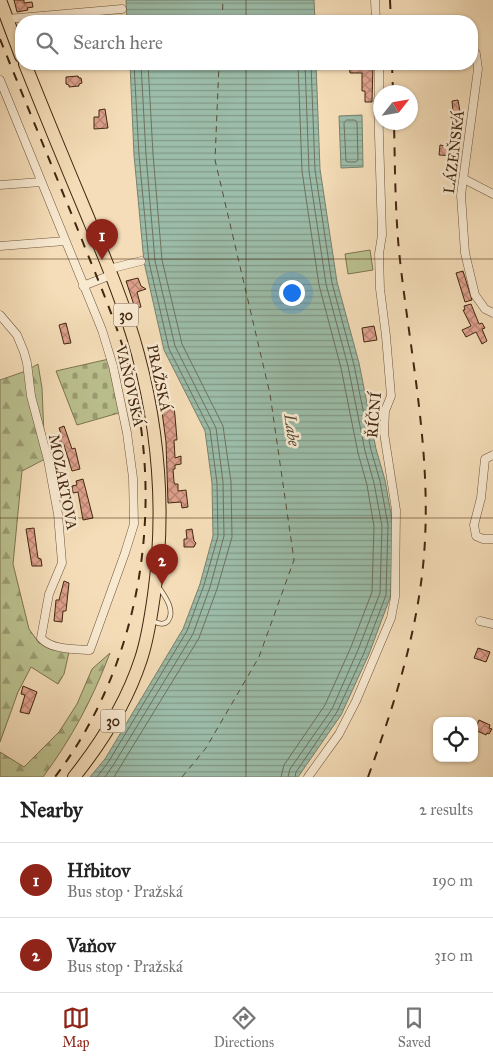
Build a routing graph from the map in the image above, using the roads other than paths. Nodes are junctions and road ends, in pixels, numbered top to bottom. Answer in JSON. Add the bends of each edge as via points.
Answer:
{"nodes":[{"id":1,"x":0,"y":0,"type":"edge"},
{"id":2,"x":375,"y":0,"type":"edge"},
{"id":3,"x":122,"y":9,"type":"dead end"},
{"id":4,"x":53,"y":15,"type":"edge"},
{"id":5,"x":376,"y":15,"type":"edge"},
{"id":6,"x":15,"y":18,"type":"edge"},
{"id":7,"x":7,"y":19,"type":"junction"},
{"id":8,"x":15,"y":40,"type":"edge"},
{"id":9,"x":26,"y":70,"type":"edge"},
{"id":10,"x":379,"y":70,"type":"edge"},
{"id":11,"x":478,"y":70,"type":"edge"},
{"id":12,"x":0,"y":80,"type":"edge"},
{"id":13,"x":3,"y":98,"type":"edge"},
{"id":14,"x":464,"y":179,"type":"junction"},
{"id":15,"x":41,"y":182,"type":"junction"},
{"id":16,"x":0,"y":185,"type":"edge"},
{"id":17,"x":493,"y":194,"type":"edge"},
{"id":18,"x":65,"y":241,"type":"junction"},
{"id":19,"x":0,"y":246,"type":"edge"},
{"id":20,"x":141,"y":261,"type":"dead end"},
{"id":21,"x":110,"y":272,"type":"junction"},
{"id":22,"x":83,"y":286,"type":"junction"},
{"id":23,"x":493,"y":313,"type":"edge"},
{"id":24,"x":0,"y":315,"type":"edge"},
{"id":25,"x":493,"y":455,"type":"edge"},
{"id":26,"x":493,"y":539,"type":"edge"},
{"id":27,"x":155,"y":583,"type":"junction"},
{"id":28,"x":150,"y":620,"type":"junction"},
{"id":29,"x":480,"y":621,"type":"dead end"},
{"id":30,"x":493,"y":624,"type":"edge"},
{"id":31,"x":90,"y":650,"type":"joint"},
{"id":32,"x":74,"y":777,"type":"edge"},
{"id":33,"x":308,"y":777,"type":"edge"}],
"edges":[{"from":1,"to":7,"type":"main road"},
{"from":2,"to":5,"type":"street"},
{"from":3,"to":4,"type":"street"},
{"from":6,"to":7,"type":"street"},
{"from":7,"to":8,"type":"main road"},
{"from":9,"to":21,"type":"main road","name":"PRAŽSKÁ","number":"30"},
{"from":10,"to":33,"type":"street","name":"ŘÍČNÍ","via":[[380,289],[391,396],[384,434],[396,510],[395,597],[391,618],[356,701]]},
{"from":11,"to":14,"type":"street","name":"LÁZEŇSKÁ"},
{"from":12,"to":13,"type":"street","name":"VAŇOVSKÁ"},
{"from":13,"to":15,"type":"street","name":"VAŇOVSKÁ"},
{"from":14,"to":17,"type":"street"},
{"from":14,"to":23,"type":"street","name":"LÁZEŇSKÁ","via":[[461,195],[465,252],[475,295],[485,309]]},
{"from":15,"to":16,"type":"street"},
{"from":15,"to":18,"type":"street","name":"VAŇOVSKÁ"},
{"from":18,"to":19,"type":"street"},
{"from":18,"to":22,"type":"street","name":"VAŇOVSKÁ"},
{"from":20,"to":21,"type":"street"},
{"from":21,"to":22,"type":"street"},
{"from":21,"to":27,"type":"main road","name":"PRAŽSKÁ","number":"30","via":[[138,355],[154,438],[159,524]]},
{"from":22,"to":31,"type":"street","name":"VAŇOVSKÁ","via":[[113,366],[127,433],[134,500],[134,524]]},
{"from":24,"to":31,"type":"street","name":"MOZARTOVA","via":[[17,335],[24,352],[30,396],[48,460],[58,514],[62,562],[49,594],[41,638],[45,643],[61,647]]},
{"from":25,"to":26,"type":"street","via":[[485,459],[474,525],[476,536]]},
{"from":27,"to":28,"type":"main road","name":"PRAŽSKÁ","number":"30"},
{"from":27,"to":28,"type":"lane","via":[[168,603],[170,619],[159,624]]},
{"from":28,"to":32,"type":"main road","name":"PRAŽSKÁ","number":"30","via":[[131,685],[97,746]]},
{"from":29,"to":30,"type":"street"}]}
